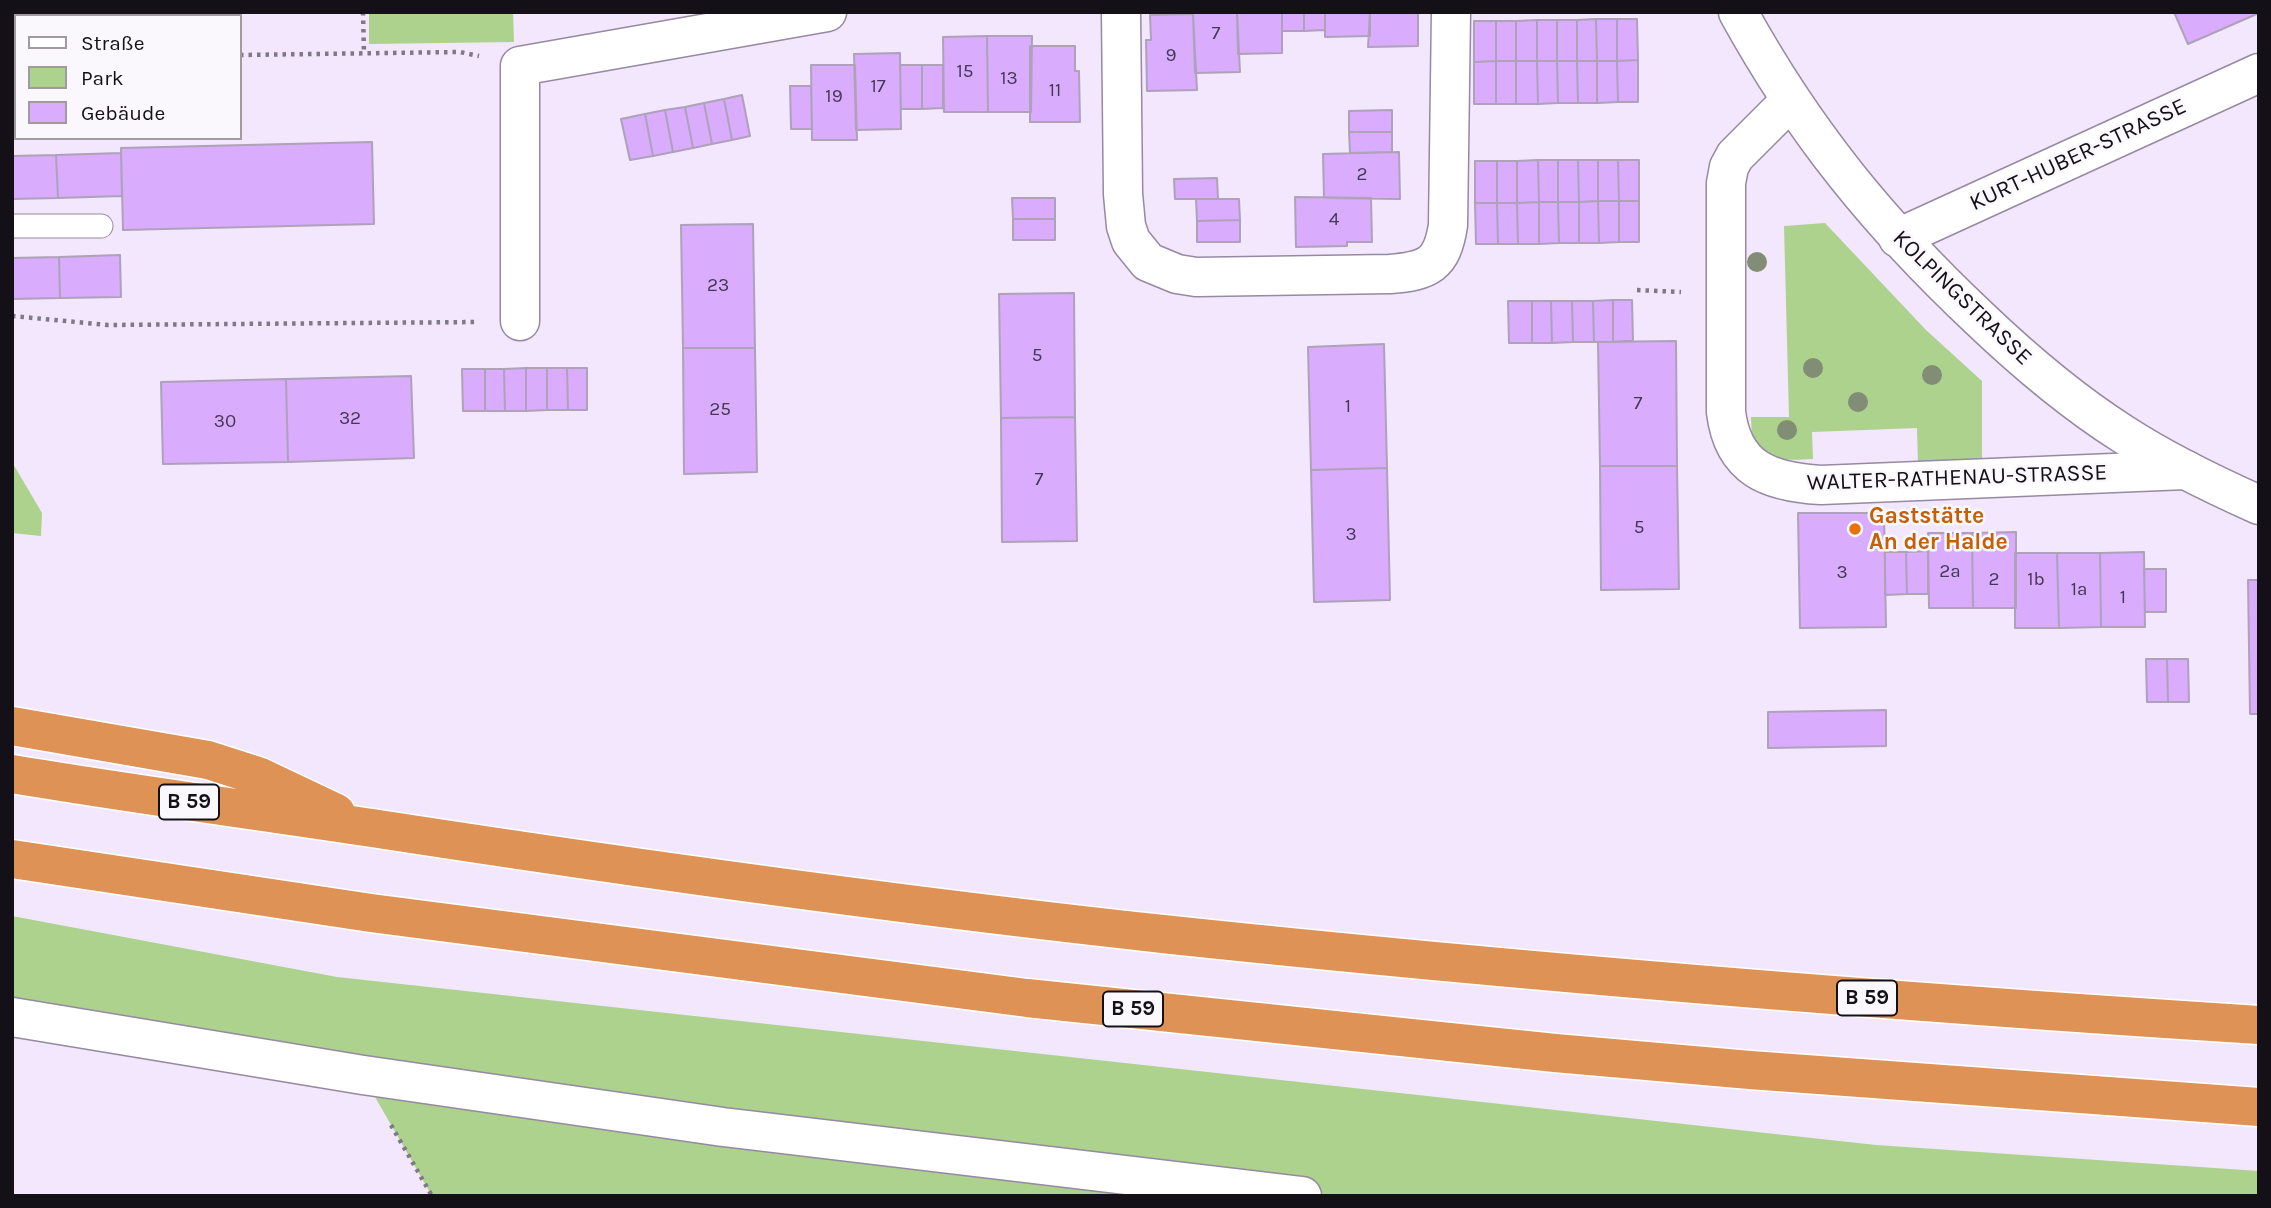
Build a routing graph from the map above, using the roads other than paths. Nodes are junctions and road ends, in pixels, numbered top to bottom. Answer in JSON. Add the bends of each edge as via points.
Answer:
{"nodes":[{"id":1,"x":827,"y":12,"type":"edge"},
{"id":2,"x":1121,"y":12,"type":"edge"},
{"id":3,"x":1451,"y":12,"type":"edge"},
{"id":4,"x":1738,"y":12,"type":"edge"},
{"id":5,"x":2259,"y":73,"type":"edge"},
{"id":6,"x":1790,"y":100,"type":"junction"},
{"id":7,"x":12,"y":226,"type":"edge"},
{"id":8,"x":101,"y":226,"type":"dead end"},
{"id":9,"x":1898,"y":238,"type":"junction"},
{"id":10,"x":520,"y":321,"type":"road end"},
{"id":11,"x":2186,"y":470,"type":"junction"},
{"id":12,"x":2259,"y":505,"type":"edge"},
{"id":13,"x":12,"y":726,"type":"edge"},
{"id":14,"x":12,"y":774,"type":"edge"},
{"id":15,"x":366,"y":828,"type":"junction"},
{"id":16,"x":12,"y":859,"type":"edge"},
{"id":17,"x":12,"y":1017,"type":"edge"},
{"id":18,"x":2259,"y":1025,"type":"edge"},
{"id":19,"x":2259,"y":1107,"type":"edge"},
{"id":20,"x":1303,"y":1196,"type":"edge"}],
"edges":[{"from":1,"to":10,"type":"street","via":[[520,66]]},
{"from":2,"to":3,"type":"street","via":[[1126,226],[1131,241],[1148,262],[1196,277],[1390,274],[1432,265],[1443,248],[1448,225]]},
{"from":4,"to":6,"type":"street","name":"KOLPINGSTRASSE"},
{"from":5,"to":9,"type":"street","name":"KURT-HUBER-STRASSE"},
{"from":6,"to":9,"type":"street","name":"KOLPINGSTRASSE"},
{"from":6,"to":11,"type":"street","name":"WALTER-RATHENAU-STRASSE","via":[[1735,156],[1726,183],[1726,412],[1730,434],[1744,459],[1770,477],[1821,485]]},
{"from":7,"to":8,"type":"lane"},
{"from":9,"to":11,"type":"street","name":"KOLPINGSTRASSE","via":[[2029,363],[2119,432]]},
{"from":11,"to":12,"type":"street","name":"KOLPINGSTRASSE"},
{"from":13,"to":15,"type":"highway","via":[[220,763],[282,786]]},
{"from":14,"to":15,"type":"highway","number":"B 59"},
{"from":15,"to":18,"type":"highway","number":"B 59","via":[[959,911],[1170,934],[1760,989]]},
{"from":16,"to":19,"type":"highway","number":"B 59","via":[[371,913],[1027,998],[1569,1054]]},
{"from":17,"to":20,"type":"street","via":[[363,1076],[723,1126]]}]}
